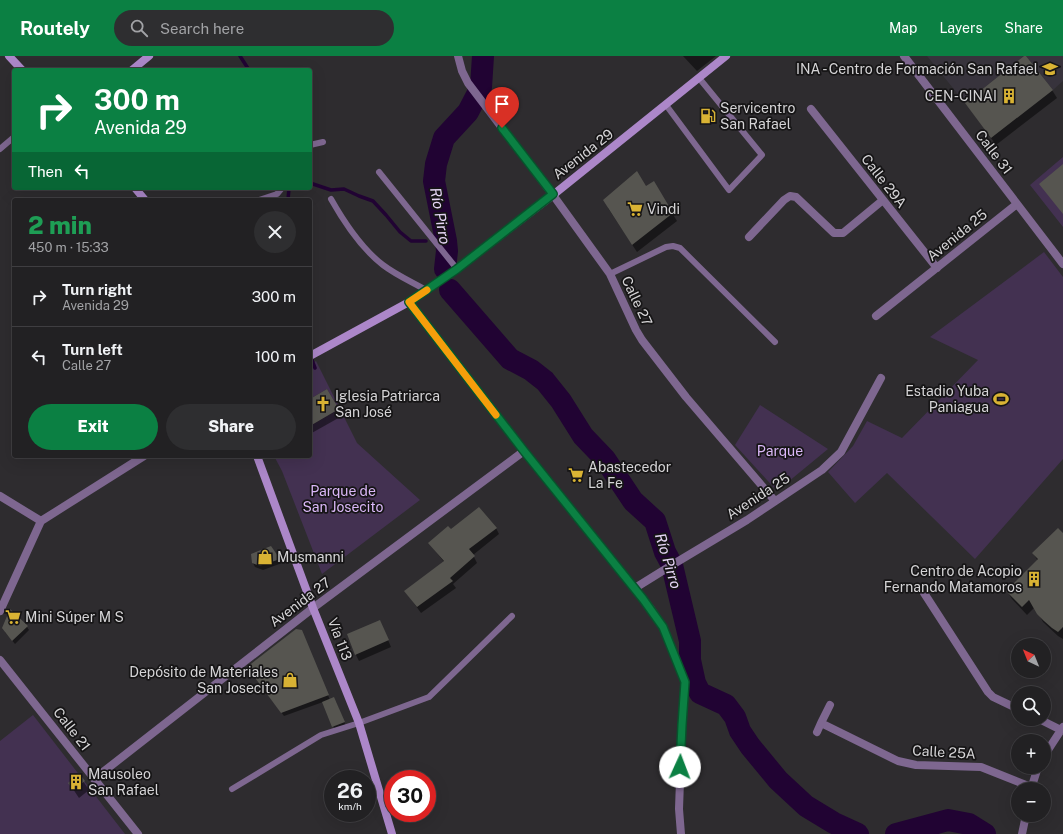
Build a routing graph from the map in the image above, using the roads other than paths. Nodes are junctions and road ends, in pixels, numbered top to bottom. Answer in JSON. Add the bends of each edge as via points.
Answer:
{"nodes":[{"id":1,"x":9,"y":56,"type":"edge"},
{"id":2,"x":149,"y":56,"type":"edge"},
{"id":3,"x":458,"y":56,"type":"edge"},
{"id":4,"x":726,"y":56,"type":"edge"},
{"id":5,"x":904,"y":56,"type":"edge"},
{"id":6,"x":20,"y":68,"type":"edge"},
{"id":7,"x":134,"y":68,"type":"edge"},
{"id":8,"x":699,"y":78,"type":"junction"},
{"id":9,"x":666,"y":105,"type":"junction"},
{"id":10,"x":811,"y":110,"type":"dead end"},
{"id":11,"x":12,"y":139,"type":"edge"},
{"id":12,"x":323,"y":142,"type":"dead end"},
{"id":13,"x":312,"y":145,"type":"edge"},
{"id":14,"x":0,"y":149,"type":"edge"},
{"id":15,"x":379,"y":172,"type":"dead end"},
{"id":16,"x":137,"y":190,"type":"edge"},
{"id":17,"x":280,"y":190,"type":"edge"},
{"id":18,"x":553,"y":194,"type":"junction"},
{"id":19,"x":143,"y":198,"type":"edge"},
{"id":20,"x":265,"y":198,"type":"edge"},
{"id":21,"x":330,"y":200,"type":"dead end"},
{"id":22,"x":883,"y":200,"type":"junction"},
{"id":23,"x":1017,"y":204,"type":"junction"},
{"id":24,"x":749,"y":237,"type":"dead end"},
{"id":25,"x":1063,"y":264,"type":"edge"},
{"id":26,"x":936,"y":268,"type":"junction"},
{"id":27,"x":457,"y":269,"type":"junction"},
{"id":28,"x":610,"y":274,"type":"junction"},
{"id":29,"x":426,"y":290,"type":"junction"},
{"id":30,"x":409,"y":302,"type":"junction"},
{"id":31,"x":876,"y":316,"type":"dead end"},
{"id":32,"x":775,"y":342,"type":"dead end"},
{"id":33,"x":312,"y":355,"type":"edge"},
{"id":34,"x":881,"y":378,"type":"dead end"},
{"id":35,"x":524,"y":451,"type":"junction"},
{"id":36,"x":141,"y":458,"type":"edge"},
{"id":37,"x":258,"y":458,"type":"edge"},
{"id":38,"x":0,"y":496,"type":"edge"},
{"id":39,"x":775,"y":501,"type":"junction"},
{"id":40,"x":41,"y":520,"type":"junction"},
{"id":41,"x":635,"y":588,"type":"junction"},
{"id":42,"x":924,"y":593,"type":"dead end"},
{"id":43,"x":313,"y":608,"type":"junction"},
{"id":44,"x":0,"y":611,"type":"edge"},
{"id":45,"x":512,"y":616,"type":"dead end"},
{"id":46,"x":0,"y":660,"type":"edge"},
{"id":47,"x":830,"y":705,"type":"dead end"},
{"id":48,"x":1011,"y":706,"type":"edge"},
{"id":49,"x":358,"y":723,"type":"junction"},
{"id":50,"x":821,"y":723,"type":"junction"},
{"id":51,"x":1051,"y":724,"type":"edge"},
{"id":52,"x":1062,"y":728,"type":"edge"},
{"id":53,"x":817,"y":732,"type":"dead end"},
{"id":54,"x":1051,"y":745,"type":"edge"},
{"id":55,"x":94,"y":779,"type":"junction"},
{"id":56,"x":1017,"y":782,"type":"edge"},
{"id":57,"x":232,"y":789,"type":"dead end"},
{"id":58,"x":1025,"y":822,"type":"edge"},
{"id":59,"x":138,"y":834,"type":"edge"},
{"id":60,"x":392,"y":834,"type":"edge"},
{"id":61,"x":681,"y":834,"type":"edge"},
{"id":62,"x":1022,"y":834,"type":"edge"}],
"edges":[{"from":1,"to":6,"type":"main road"},
{"from":2,"to":7,"type":"main road"},
{"from":3,"to":18,"type":"street","name":"Calle 27","via":[[468,83]]},
{"from":4,"to":8,"type":"main road","name":"Avenida 29"},
{"from":5,"to":23,"type":"street","name":"Calle 31"},
{"from":8,"to":9,"type":"main road","name":"Avenida 29"},
{"from":8,"to":9,"type":"lane","via":[[762,155],[729,190]]},
{"from":9,"to":18,"type":"main road","name":"Avenida 29"},
{"from":10,"to":22,"type":"street","name":"Calle 29A"},
{"from":11,"to":14,"type":"lane"},
{"from":12,"to":13,"type":"lane"},
{"from":15,"to":27,"type":"lane"},
{"from":16,"to":19,"type":"main road"},
{"from":17,"to":20,"type":"lane","via":[[277,194]]},
{"from":18,"to":27,"type":"main road","name":"Avenida 29"},
{"from":18,"to":28,"type":"street","name":"Calle 27"},
{"from":21,"to":29,"type":"lane","via":[[361,243],[383,264]]},
{"from":22,"to":24,"type":"street","via":[[843,233],[838,234],[796,197],[790,196]]},
{"from":22,"to":26,"type":"street","name":"Calle 29A"},
{"from":23,"to":25,"type":"street","name":"Calle 31"},
{"from":23,"to":26,"type":"street","name":"Avenida 25"},
{"from":26,"to":31,"type":"street","name":"Avenida 25"},
{"from":27,"to":29,"type":"main road","name":"Avenida 29"},
{"from":28,"to":32,"type":"lane","via":[[666,247],[680,248]]},
{"from":28,"to":39,"type":"street","name":"Calle 27","via":[[642,340],[686,397]]},
{"from":29,"to":30,"type":"main road","name":"Avenida 29"},
{"from":30,"to":33,"type":"main road","name":"Avenida 29"},
{"from":30,"to":35,"type":"street"},
{"from":34,"to":39,"type":"street","name":"Avenida 25","via":[[841,452],[822,470]]},
{"from":35,"to":41,"type":"street"},
{"from":35,"to":43,"type":"street","name":"Avenida 27"},
{"from":36,"to":40,"type":"street"},
{"from":37,"to":43,"type":"main road","name":"Vía 113"},
{"from":38,"to":40,"type":"street"},
{"from":39,"to":41,"type":"street","name":"Avenida 25"},
{"from":40,"to":44,"type":"street"},
{"from":41,"to":61,"type":"street","via":[[663,627],[685,682],[679,809]]},
{"from":42,"to":48,"type":"street","via":[[988,692]]},
{"from":43,"to":49,"type":"main road","name":"Vía 113"},
{"from":43,"to":55,"type":"street","name":"Avenida 27"},
{"from":45,"to":49,"type":"lane","via":[[429,697]]},
{"from":46,"to":55,"type":"street","name":"Calle 21"},
{"from":47,"to":50,"type":"street"},
{"from":49,"to":57,"type":"lane","via":[[321,735]]},
{"from":49,"to":60,"type":"main road","name":"Vía 113"},
{"from":50,"to":53,"type":"street"},
{"from":50,"to":56,"type":"street","name":"Calle 25A","via":[[898,761],[916,765],[981,767]]},
{"from":51,"to":52,"type":"street"},
{"from":52,"to":54,"type":"street"},
{"from":55,"to":59,"type":"street","name":"Calle 21"},
{"from":58,"to":62,"type":"street"}]}
